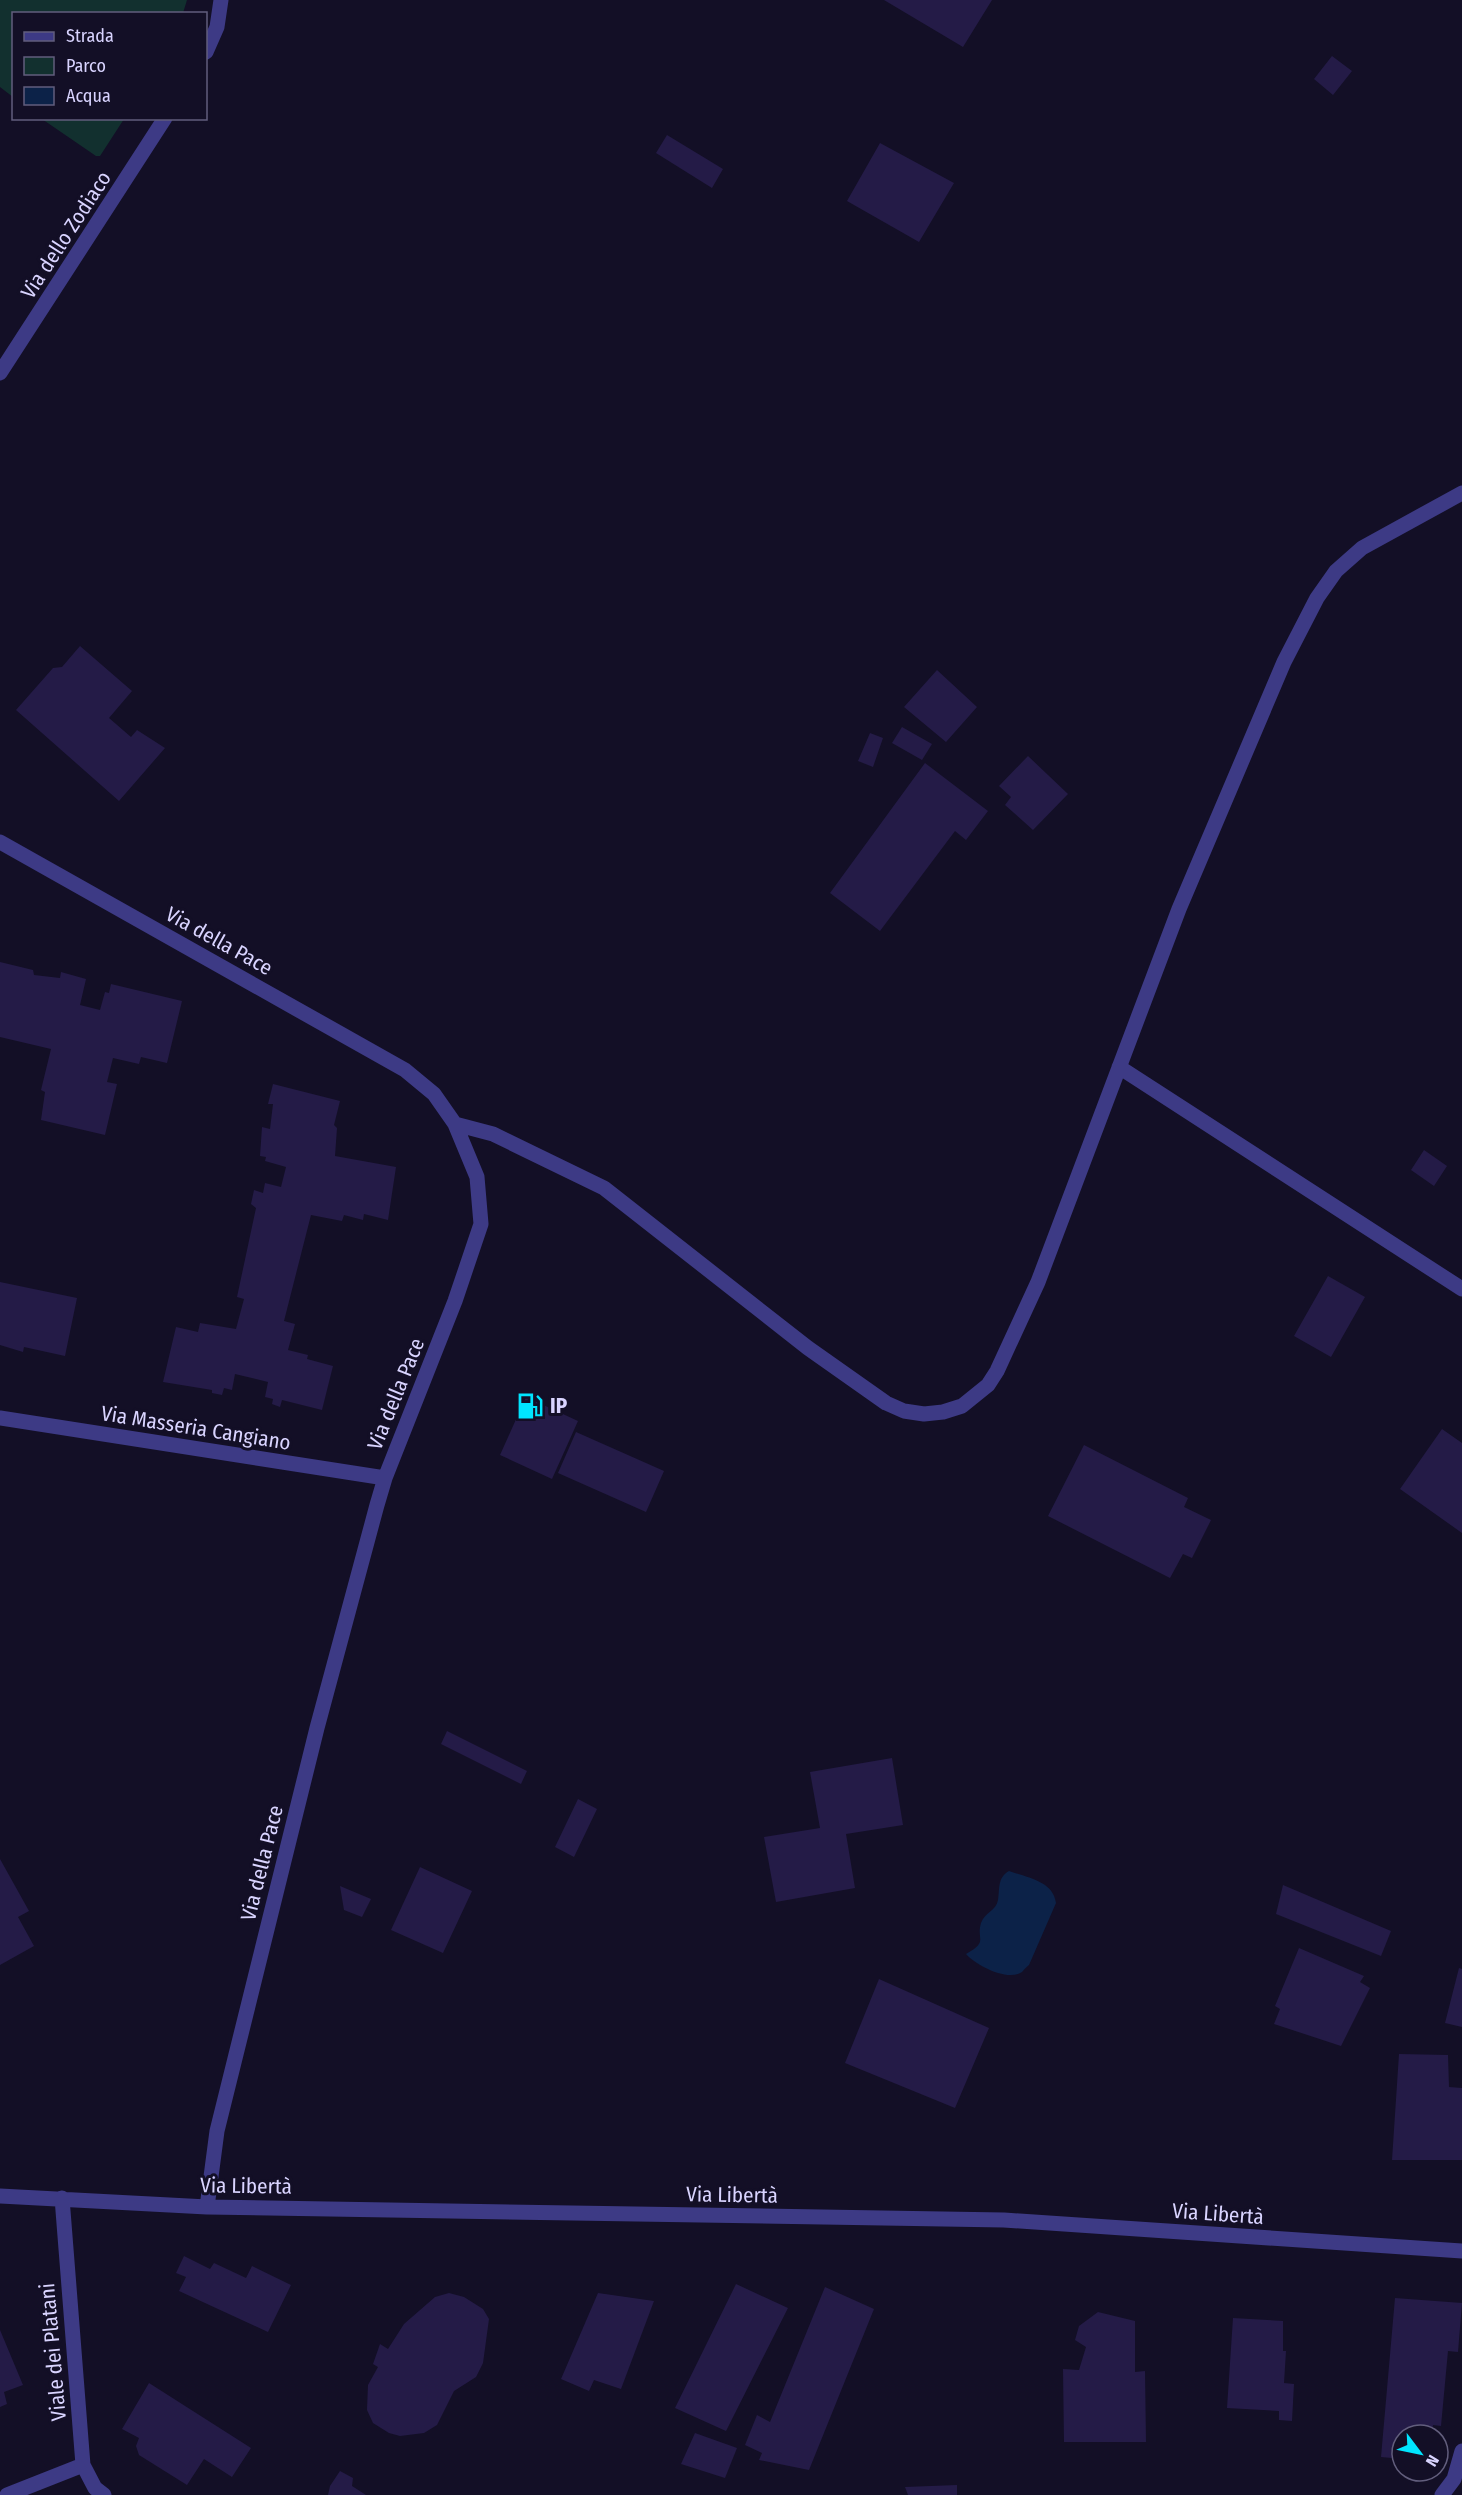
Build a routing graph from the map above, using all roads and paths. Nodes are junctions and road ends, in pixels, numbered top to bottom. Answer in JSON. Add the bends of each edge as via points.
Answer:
{"nodes":[{"id":1,"x":221,"y":0,"type":"edge"},
{"id":2,"x":207,"y":50,"type":"edge"},
{"id":3,"x":164,"y":120,"type":"edge"},
{"id":4,"x":0,"y":373,"type":"edge"},
{"id":5,"x":1462,"y":493,"type":"edge"},
{"id":6,"x":0,"y":842,"type":"edge"},
{"id":7,"x":1119,"y":1067,"type":"junction"},
{"id":8,"x":455,"y":1124,"type":"junction"},
{"id":9,"x":1462,"y":1289,"type":"edge"},
{"id":10,"x":0,"y":1418,"type":"edge"},
{"id":11,"x":385,"y":1478,"type":"junction"},
{"id":12,"x":0,"y":2196,"type":"edge"},
{"id":13,"x":62,"y":2198,"type":"junction"},
{"id":14,"x":207,"y":2207,"type":"junction"},
{"id":15,"x":1462,"y":2251,"type":"edge"},
{"id":16,"x":1462,"y":2451,"type":"edge"},
{"id":17,"x":83,"y":2464,"type":"junction"},
{"id":18,"x":7,"y":2495,"type":"edge"},
{"id":19,"x":104,"y":2495,"type":"edge"},
{"id":20,"x":1442,"y":2495,"type":"edge"}],
"edges":[{"from":1,"to":2,"type":"street","via":[[217,27]]},
{"from":3,"to":4,"type":"street","name":"Via dello Zodiaco"},
{"from":5,"to":7,"type":"street","via":[[1362,548],[1336,571],[1317,598],[1284,662],[1184,898]]},
{"from":6,"to":8,"type":"street","name":"Via della Pace","via":[[405,1070],[434,1094]]},
{"from":7,"to":8,"type":"street","via":[[1038,1282],[997,1371],[988,1385],[962,1406],[924,1414],[886,1403],[808,1348],[604,1188],[493,1134]]},
{"from":7,"to":9,"type":"street"},
{"from":8,"to":11,"type":"street","name":"Via della Pace","via":[[477,1177],[481,1224]]},
{"from":10,"to":11,"type":"street","name":"Via Masseria Cangiano"},
{"from":11,"to":14,"type":"street","name":"Via della Pace","via":[[317,1728],[217,2131]]},
{"from":12,"to":13,"type":"street","name":"Via Libertà"},
{"from":13,"to":14,"type":"street","name":"Via Libertà"},
{"from":13,"to":17,"type":"street","name":"Viale dei Platani"},
{"from":14,"to":15,"type":"street","name":"Via Libertà","via":[[1004,2220]]},
{"from":16,"to":20,"type":"street","via":[[1454,2479]]},
{"from":17,"to":18,"type":"street"},
{"from":17,"to":19,"type":"street","name":"Viale dei Platani","via":[[95,2488]]}]}
